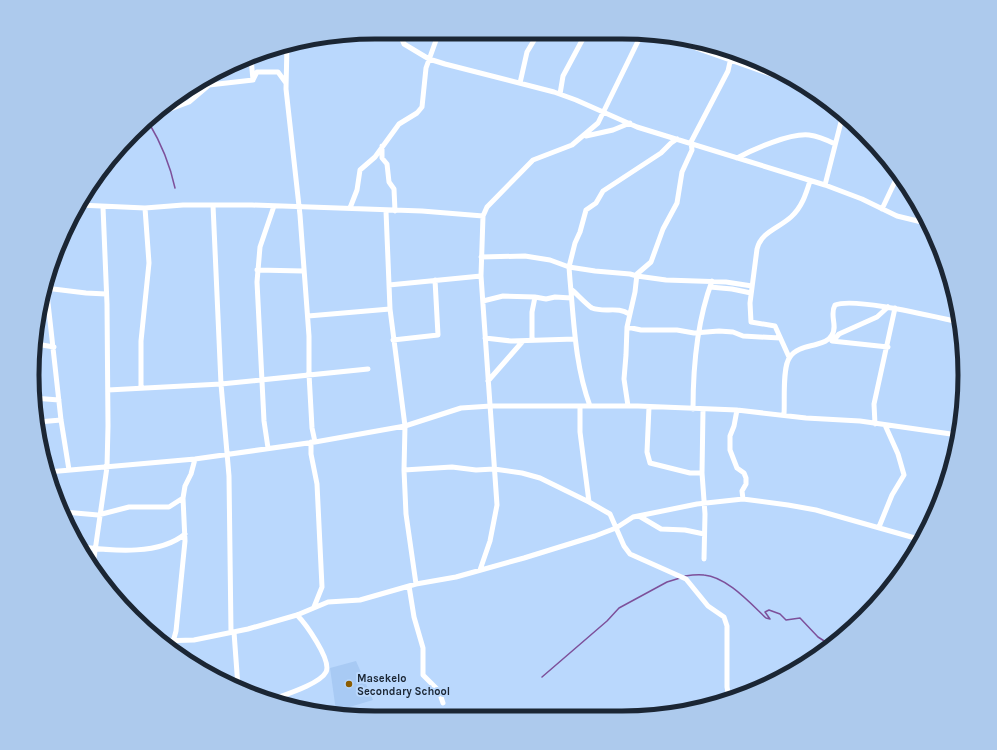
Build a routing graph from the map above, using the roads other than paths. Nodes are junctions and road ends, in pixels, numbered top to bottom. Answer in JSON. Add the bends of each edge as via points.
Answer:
{"nodes":[{"id":1,"x":402,"y":39,"type":"edge"},
{"id":2,"x":436,"y":39,"type":"edge"},
{"id":3,"x":535,"y":39,"type":"edge"},
{"id":4,"x":583,"y":39,"type":"edge"},
{"id":5,"x":639,"y":40,"type":"edge"},
{"id":6,"x":686,"y":45,"type":"edge"},
{"id":7,"x":287,"y":50,"type":"edge"},
{"id":8,"x":731,"y":58,"type":"edge"},
{"id":9,"x":429,"y":59,"type":"junction"},
{"id":10,"x":731,"y":61,"type":"junction"},
{"id":11,"x":251,"y":63,"type":"edge"},
{"id":12,"x":774,"y":75,"type":"edge"},
{"id":13,"x":253,"y":80,"type":"junction"},
{"id":14,"x":286,"y":82,"type":"junction"},
{"id":15,"x":520,"y":83,"type":"junction"},
{"id":16,"x":560,"y":94,"type":"junction"},
{"id":17,"x":167,"y":110,"type":"edge"},
{"id":18,"x":605,"y":112,"type":"junction"},
{"id":19,"x":841,"y":120,"type":"edge"},
{"id":20,"x":630,"y":123,"type":"junction"},
{"id":21,"x":583,"y":137,"type":"junction"},
{"id":22,"x":677,"y":139,"type":"junction"},
{"id":23,"x":691,"y":144,"type":"junction"},
{"id":24,"x":835,"y":144,"type":"junction"},
{"id":25,"x":382,"y":146,"type":"junction"},
{"id":26,"x":737,"y":158,"type":"junction"},
{"id":27,"x":896,"y":180,"type":"edge"},
{"id":28,"x":810,"y":181,"type":"junction"},
{"id":29,"x":825,"y":185,"type":"junction"},
{"id":30,"x":85,"y":205,"type":"edge"},
{"id":31,"x":213,"y":205,"type":"junction"},
{"id":32,"x":274,"y":206,"type":"junction"},
{"id":33,"x":103,"y":207,"type":"junction"},
{"id":34,"x":145,"y":208,"type":"junction"},
{"id":35,"x":299,"y":208,"type":"junction"},
{"id":36,"x":350,"y":208,"type":"junction"},
{"id":37,"x":882,"y":208,"type":"junction"},
{"id":38,"x":386,"y":211,"type":"junction"},
{"id":39,"x":395,"y":211,"type":"junction"},
{"id":40,"x":483,"y":216,"type":"junction"},
{"id":41,"x":921,"y":222,"type":"edge"},
{"id":42,"x":481,"y":257,"type":"junction"},
{"id":43,"x":569,"y":267,"type":"junction"},
{"id":44,"x":258,"y":270,"type":"junction"},
{"id":45,"x":303,"y":271,"type":"junction"},
{"id":46,"x":481,"y":276,"type":"junction"},
{"id":47,"x":637,"y":276,"type":"junction"},
{"id":48,"x":435,"y":280,"type":"junction"},
{"id":49,"x":712,"y":281,"type":"junction"},
{"id":50,"x":389,"y":285,"type":"junction"},
{"id":51,"x":752,"y":286,"type":"junction"},
{"id":52,"x":710,"y":287,"type":"junction"},
{"id":53,"x":50,"y":288,"type":"edge"},
{"id":54,"x":571,"y":289,"type":"junction"},
{"id":55,"x":751,"y":293,"type":"junction"},
{"id":56,"x":106,"y":294,"type":"junction"},
{"id":57,"x":535,"y":297,"type":"junction"},
{"id":58,"x":571,"y":298,"type":"junction"},
{"id":59,"x":47,"y":299,"type":"edge"},
{"id":60,"x":482,"y":301,"type":"junction"},
{"id":61,"x":888,"y":307,"type":"junction"},
{"id":62,"x":390,"y":308,"type":"junction"},
{"id":63,"x":895,"y":308,"type":"junction"},
{"id":64,"x":629,"y":314,"type":"junction"},
{"id":65,"x":308,"y":316,"type":"junction"},
{"id":66,"x":954,"y":321,"type":"edge"},
{"id":67,"x":627,"y":327,"type":"junction"},
{"id":68,"x":699,"y":331,"type":"junction"},
{"id":69,"x":485,"y":338,"type":"junction"},
{"id":70,"x":780,"y":338,"type":"junction"},
{"id":71,"x":575,"y":339,"type":"junction"},
{"id":72,"x":393,"y":340,"type":"junction"},
{"id":73,"x":532,"y":340,"type":"junction"},
{"id":74,"x":523,"y":341,"type":"junction"},
{"id":75,"x":833,"y":341,"type":"junction"},
{"id":76,"x":825,"y":342,"type":"junction"},
{"id":77,"x":41,"y":345,"type":"edge"},
{"id":78,"x":54,"y":347,"type":"junction"},
{"id":79,"x":888,"y":347,"type":"junction"},
{"id":80,"x":789,"y":357,"type":"junction"},
{"id":81,"x":368,"y":369,"type":"dead end"},
{"id":82,"x":309,"y":374,"type":"junction"},
{"id":83,"x":262,"y":379,"type":"junction"},
{"id":84,"x":488,"y":381,"type":"junction"},
{"id":85,"x":221,"y":384,"type":"junction"},
{"id":86,"x":141,"y":388,"type":"junction"},
{"id":87,"x":108,"y":390,"type":"junction"},
{"id":88,"x":40,"y":399,"type":"edge"},
{"id":89,"x":59,"y":400,"type":"junction"},
{"id":90,"x":491,"y":406,"type":"junction"},
{"id":91,"x":580,"y":406,"type":"junction"},
{"id":92,"x":590,"y":406,"type":"junction"},
{"id":93,"x":628,"y":406,"type":"junction"},
{"id":94,"x":649,"y":407,"type":"junction"},
{"id":95,"x":693,"y":409,"type":"junction"},
{"id":96,"x":703,"y":410,"type":"junction"},
{"id":97,"x":737,"y":410,"type":"junction"},
{"id":98,"x":784,"y":414,"type":"junction"},
{"id":99,"x":61,"y":420,"type":"junction"},
{"id":100,"x":42,"y":422,"type":"edge"},
{"id":101,"x":875,"y":424,"type":"junction"},
{"id":102,"x":884,"y":425,"type":"junction"},
{"id":103,"x":405,"y":426,"type":"junction"},
{"id":104,"x":953,"y":434,"type":"edge"},
{"id":105,"x":313,"y":442,"type":"junction"},
{"id":106,"x":268,"y":448,"type":"junction"},
{"id":107,"x":227,"y":454,"type":"junction"},
{"id":108,"x":195,"y":459,"type":"junction"},
{"id":109,"x":107,"y":467,"type":"junction"},
{"id":110,"x":494,"y":469,"type":"junction"},
{"id":111,"x":69,"y":470,"type":"junction"},
{"id":112,"x":404,"y":470,"type":"junction"},
{"id":113,"x":53,"y":472,"type":"edge"},
{"id":114,"x":702,"y":473,"type":"junction"},
{"id":115,"x":183,"y":498,"type":"junction"},
{"id":116,"x":743,"y":499,"type":"junction"},
{"id":117,"x":589,"y":502,"type":"junction"},
{"id":118,"x":704,"y":503,"type":"junction"},
{"id":119,"x":69,"y":512,"type":"edge"},
{"id":120,"x":98,"y":515,"type":"junction"},
{"id":121,"x":639,"y":516,"type":"junction"},
{"id":122,"x":879,"y":527,"type":"junction"},
{"id":123,"x":616,"y":528,"type":"junction"},
{"id":124,"x":185,"y":534,"type":"junction"},
{"id":125,"x":704,"y":534,"type":"junction"},
{"id":126,"x":916,"y":538,"type":"edge"},
{"id":127,"x":87,"y":547,"type":"edge"},
{"id":128,"x":94,"y":548,"type":"junction"},
{"id":129,"x":93,"y":558,"type":"edge"},
{"id":130,"x":704,"y":559,"type":"dead end"},
{"id":131,"x":480,"y":570,"type":"junction"},
{"id":132,"x":416,"y":584,"type":"junction"},
{"id":133,"x":409,"y":586,"type":"junction"},
{"id":134,"x":314,"y":607,"type":"junction"},
{"id":135,"x":297,"y":615,"type":"junction"},
{"id":136,"x":232,"y":632,"type":"junction"},
{"id":137,"x":170,"y":642,"type":"edge"},
{"id":138,"x":173,"y":642,"type":"junction"},
{"id":139,"x":237,"y":681,"type":"edge"},
{"id":140,"x":728,"y":694,"type":"edge"},
{"id":141,"x":279,"y":697,"type":"edge"},
{"id":142,"x":443,"y":703,"type":"dead end"}],
"edges":[{"from":1,"to":9,"type":"street","via":[[404,44]]},
{"from":2,"to":9,"type":"street"},
{"from":3,"to":15,"type":"street","via":[[527,52]]},
{"from":4,"to":16,"type":"street","via":[[563,76]]},
{"from":5,"to":18,"type":"street"},
{"from":6,"to":10,"type":"street"},
{"from":7,"to":14,"type":"street"},
{"from":8,"to":10,"type":"street"},
{"from":9,"to":15,"type":"street"},
{"from":9,"to":25,"type":"street","via":[[422,107],[399,124]]},
{"from":10,"to":12,"type":"street"},
{"from":10,"to":23,"type":"street"},
{"from":11,"to":13,"type":"street"},
{"from":13,"to":14,"type":"street","via":[[257,72],[276,72]]},
{"from":13,"to":17,"type":"street","via":[[209,85],[189,102]]},
{"from":14,"to":35,"type":"street"},
{"from":15,"to":16,"type":"street"},
{"from":16,"to":18,"type":"street"},
{"from":18,"to":20,"type":"street"},
{"from":18,"to":21,"type":"street","via":[[598,123]]},
{"from":19,"to":24,"type":"street"},
{"from":20,"to":21,"type":"street"},
{"from":20,"to":22,"type":"street"},
{"from":21,"to":40,"type":"street","via":[[532,160],[487,207]]},
{"from":22,"to":23,"type":"street"},
{"from":22,"to":43,"type":"street","via":[[661,154],[603,191],[595,204],[586,210]]},
{"from":23,"to":26,"type":"street"},
{"from":23,"to":47,"type":"street","via":[[692,150],[682,172],[674,209],[663,229],[651,262],[640,270]]},
{"from":24,"to":26,"type":"street","via":[[804,135],[767,145]]},
{"from":24,"to":29,"type":"street"},
{"from":25,"to":36,"type":"street","via":[[359,172],[357,190]]},
{"from":25,"to":39,"type":"street","via":[[382,158],[387,164],[389,182],[394,189]]},
{"from":26,"to":28,"type":"street"},
{"from":27,"to":37,"type":"street"},
{"from":28,"to":29,"type":"street"},
{"from":28,"to":51,"type":"street","via":[[803,201],[797,209],[759,241]]},
{"from":29,"to":37,"type":"street"},
{"from":30,"to":33,"type":"street"},
{"from":31,"to":32,"type":"street"},
{"from":31,"to":34,"type":"street"},
{"from":31,"to":85,"type":"street"},
{"from":32,"to":35,"type":"street"},
{"from":32,"to":44,"type":"street","via":[[260,247]]},
{"from":33,"to":34,"type":"street"},
{"from":33,"to":56,"type":"street"},
{"from":34,"to":86,"type":"street","via":[[149,263],[141,341]]},
{"from":35,"to":36,"type":"street"},
{"from":35,"to":45,"type":"street"},
{"from":36,"to":38,"type":"street"},
{"from":37,"to":41,"type":"street","via":[[897,216]]},
{"from":38,"to":39,"type":"street"},
{"from":38,"to":50,"type":"street"},
{"from":39,"to":40,"type":"street"},
{"from":40,"to":42,"type":"street"},
{"from":42,"to":43,"type":"street","via":[[525,256],[550,260]]},
{"from":42,"to":46,"type":"street"},
{"from":43,"to":47,"type":"street"},
{"from":43,"to":54,"type":"street"},
{"from":44,"to":45,"type":"street"},
{"from":44,"to":83,"type":"street","via":[[257,305]]},
{"from":45,"to":65,"type":"street"},
{"from":46,"to":48,"type":"street"},
{"from":46,"to":60,"type":"street"},
{"from":47,"to":49,"type":"street"},
{"from":47,"to":64,"type":"street"},
{"from":48,"to":50,"type":"street"},
{"from":48,"to":72,"type":"street","via":[[438,335]]},
{"from":49,"to":51,"type":"street"},
{"from":49,"to":52,"type":"street"},
{"from":50,"to":62,"type":"street"},
{"from":51,"to":55,"type":"street"},
{"from":52,"to":55,"type":"street"},
{"from":52,"to":68,"type":"street"},
{"from":53,"to":56,"type":"street"},
{"from":54,"to":58,"type":"street"},
{"from":54,"to":64,"type":"street","via":[[592,308],[624,311]]},
{"from":55,"to":70,"type":"street","via":[[751,322],[774,326]]},
{"from":56,"to":87,"type":"street"},
{"from":57,"to":58,"type":"street"},
{"from":57,"to":60,"type":"street","via":[[500,296]]},
{"from":57,"to":73,"type":"street","via":[[531,318]]},
{"from":58,"to":71,"type":"street"},
{"from":59,"to":78,"type":"street"},
{"from":60,"to":69,"type":"street"},
{"from":61,"to":63,"type":"street"},
{"from":61,"to":75,"type":"street","via":[[871,321],[839,334]]},
{"from":61,"to":76,"type":"street","via":[[845,303],[835,305],[832,312],[833,333]]},
{"from":62,"to":65,"type":"street"},
{"from":62,"to":72,"type":"street"},
{"from":63,"to":66,"type":"street"},
{"from":63,"to":79,"type":"street"},
{"from":64,"to":67,"type":"street"},
{"from":65,"to":82,"type":"street"},
{"from":67,"to":68,"type":"street","via":[[641,330]]},
{"from":67,"to":93,"type":"street","via":[[624,379]]},
{"from":68,"to":70,"type":"street"},
{"from":68,"to":95,"type":"street"},
{"from":69,"to":74,"type":"street"},
{"from":69,"to":84,"type":"street"},
{"from":70,"to":80,"type":"street"},
{"from":71,"to":73,"type":"street"},
{"from":71,"to":92,"type":"street","via":[[583,385]]},
{"from":72,"to":103,"type":"street"},
{"from":73,"to":74,"type":"street"},
{"from":74,"to":84,"type":"street"},
{"from":75,"to":76,"type":"street"},
{"from":75,"to":79,"type":"street"},
{"from":76,"to":80,"type":"street","via":[[800,349]]},
{"from":77,"to":78,"type":"street"},
{"from":78,"to":89,"type":"street"},
{"from":79,"to":101,"type":"street","via":[[874,404]]},
{"from":80,"to":98,"type":"street"},
{"from":81,"to":82,"type":"street"},
{"from":82,"to":83,"type":"street"},
{"from":82,"to":105,"type":"street"},
{"from":83,"to":85,"type":"street"},
{"from":83,"to":106,"type":"street"},
{"from":84,"to":90,"type":"street"},
{"from":85,"to":86,"type":"street"},
{"from":85,"to":107,"type":"street"},
{"from":86,"to":87,"type":"street"},
{"from":87,"to":109,"type":"street"},
{"from":88,"to":89,"type":"street"},
{"from":89,"to":99,"type":"street"},
{"from":90,"to":91,"type":"street"},
{"from":90,"to":103,"type":"street","via":[[461,408]]},
{"from":90,"to":110,"type":"street"},
{"from":91,"to":92,"type":"street"},
{"from":91,"to":117,"type":"street","via":[[580,432]]},
{"from":92,"to":93,"type":"street"},
{"from":93,"to":94,"type":"street"},
{"from":94,"to":95,"type":"street"},
{"from":94,"to":114,"type":"street","via":[[650,462],[690,473]]},
{"from":95,"to":96,"type":"street"},
{"from":96,"to":97,"type":"street"},
{"from":96,"to":114,"type":"street"},
{"from":97,"to":98,"type":"street"},
{"from":97,"to":116,"type":"street","via":[[730,436],[730,450],[737,468],[746,478],[742,491]]},
{"from":98,"to":101,"type":"street"},
{"from":99,"to":100,"type":"street"},
{"from":99,"to":111,"type":"street"},
{"from":101,"to":102,"type":"street"},
{"from":102,"to":104,"type":"street"},
{"from":102,"to":122,"type":"street","via":[[898,454],[904,475],[892,495]]},
{"from":103,"to":105,"type":"street"},
{"from":103,"to":112,"type":"street"},
{"from":105,"to":106,"type":"street"},
{"from":105,"to":134,"type":"street","via":[[311,454],[317,484],[322,588]]},
{"from":106,"to":107,"type":"street"},
{"from":107,"to":108,"type":"street"},
{"from":107,"to":136,"type":"street"},
{"from":108,"to":109,"type":"street"},
{"from":108,"to":115,"type":"street"},
{"from":109,"to":111,"type":"street"},
{"from":109,"to":120,"type":"street"},
{"from":110,"to":112,"type":"street","via":[[452,467]]},
{"from":110,"to":117,"type":"street","via":[[534,476]]},
{"from":110,"to":131,"type":"street","via":[[496,510],[490,542]]},
{"from":111,"to":113,"type":"street"},
{"from":112,"to":132,"type":"street","via":[[407,524]]},
{"from":114,"to":118,"type":"street"},
{"from":115,"to":120,"type":"street","via":[[169,506],[129,507]]},
{"from":115,"to":124,"type":"street"},
{"from":116,"to":118,"type":"street"},
{"from":116,"to":122,"type":"street","via":[[816,510]]},
{"from":117,"to":123,"type":"street","via":[[608,512]]},
{"from":118,"to":121,"type":"street"},
{"from":118,"to":125,"type":"street"},
{"from":119,"to":120,"type":"street"},
{"from":120,"to":128,"type":"street"},
{"from":121,"to":123,"type":"street","via":[[630,518]]},
{"from":121,"to":125,"type":"street","via":[[661,529]]},
{"from":122,"to":126,"type":"street"},
{"from":123,"to":131,"type":"street"},
{"from":123,"to":140,"type":"street","via":[[630,554],[686,580],[708,606],[724,617],[727,626]]},
{"from":124,"to":128,"type":"street","via":[[176,541],[158,546],[125,550]]},
{"from":124,"to":138,"type":"street"},
{"from":125,"to":130,"type":"street"},
{"from":127,"to":128,"type":"street"},
{"from":128,"to":129,"type":"street"},
{"from":131,"to":132,"type":"street"},
{"from":132,"to":133,"type":"street"},
{"from":133,"to":134,"type":"street","via":[[364,599],[334,601]]},
{"from":133,"to":142,"type":"street","via":[[423,648],[423,674],[439,691]]},
{"from":134,"to":135,"type":"street"},
{"from":135,"to":136,"type":"street"},
{"from":135,"to":141,"type":"street","via":[[314,636],[327,670],[304,688]]},
{"from":136,"to":138,"type":"street"},
{"from":136,"to":139,"type":"street"},
{"from":137,"to":138,"type":"street"}]}
